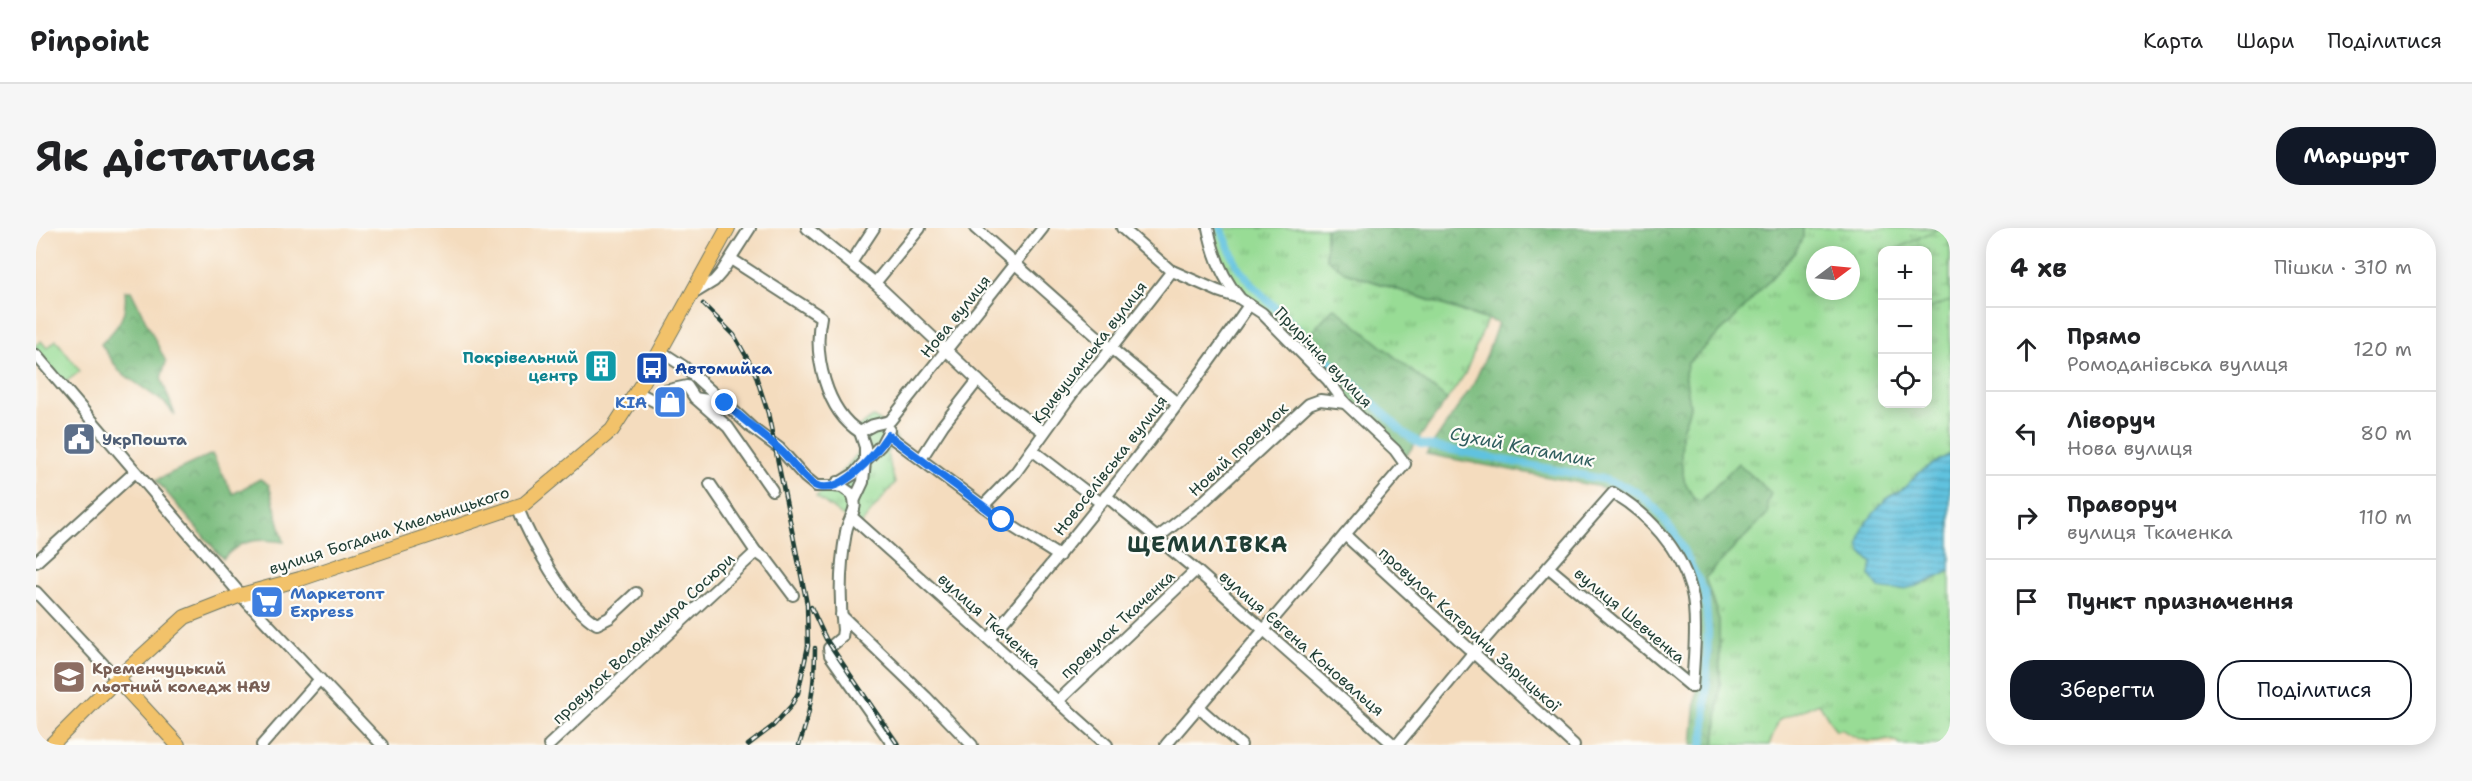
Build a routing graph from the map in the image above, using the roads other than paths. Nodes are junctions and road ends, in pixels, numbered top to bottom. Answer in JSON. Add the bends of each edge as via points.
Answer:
{"nodes":[{"id":1,"x":728,"y":228,"type":"edge"},
{"id":2,"x":750,"y":228,"type":"edge"},
{"id":3,"x":807,"y":228,"type":"edge"},
{"id":4,"x":874,"y":228,"type":"edge"},
{"id":5,"x":920,"y":228,"type":"edge"},
{"id":6,"x":975,"y":228,"type":"edge"},
{"id":7,"x":1043,"y":228,"type":"edge"},
{"id":8,"x":1122,"y":228,"type":"edge"},
{"id":9,"x":1208,"y":228,"type":"edge"},
{"id":10,"x":731,"y":260,"type":"junction"},
{"id":11,"x":851,"y":263,"type":"junction"},
{"id":12,"x":1015,"y":265,"type":"junction"},
{"id":13,"x":1172,"y":271,"type":"junction"},
{"id":14,"x":875,"y":283,"type":"junction"},
{"id":15,"x":691,"y":295,"type":"junction"},
{"id":16,"x":1239,"y":298,"type":"junction"},
{"id":17,"x":1249,"y":305,"type":"junction"},
{"id":18,"x":1110,"y":348,"type":"junction"},
{"id":19,"x":660,"y":351,"type":"junction"},
{"id":20,"x":947,"y":352,"type":"junction"},
{"id":21,"x":36,"y":355,"type":"edge"},
{"id":22,"x":978,"y":380,"type":"junction"},
{"id":23,"x":703,"y":384,"type":"junction"},
{"id":24,"x":687,"y":386,"type":"junction"},
{"id":25,"x":637,"y":392,"type":"junction"},
{"id":26,"x":695,"y":398,"type":"junction"},
{"id":27,"x":1345,"y":402,"type":"junction"},
{"id":28,"x":725,"y":403,"type":"junction"},
{"id":29,"x":1177,"y":403,"type":"junction"},
{"id":30,"x":890,"y":421,"type":"junction"},
{"id":31,"x":860,"y":432,"type":"junction"},
{"id":32,"x":1044,"y":432,"type":"junction"},
{"id":33,"x":888,"y":435,"type":"junction"},
{"id":34,"x":865,"y":447,"type":"junction"},
{"id":35,"x":1032,"y":450,"type":"junction"},
{"id":36,"x":921,"y":459,"type":"junction"},
{"id":37,"x":865,"y":461,"type":"junction"},
{"id":38,"x":135,"y":472,"type":"junction"},
{"id":39,"x":710,"y":484,"type":"dead end"},
{"id":40,"x":834,"y":486,"type":"junction"},
{"id":41,"x":772,"y":490,"type":"dead end"},
{"id":42,"x":855,"y":499,"type":"junction"},
{"id":43,"x":1104,"y":499,"type":"junction"},
{"id":44,"x":517,"y":506,"type":"junction"},
{"id":45,"x":983,"y":506,"type":"junction"},
{"id":46,"x":853,"y":518,"type":"junction"},
{"id":47,"x":1344,"y":535,"type":"junction"},
{"id":48,"x":1157,"y":538,"type":"junction"},
{"id":49,"x":756,"y":552,"type":"junction"},
{"id":50,"x":1059,"y":556,"type":"junction"},
{"id":51,"x":36,"y":562,"type":"edge"},
{"id":52,"x":1548,"y":567,"type":"junction"},
{"id":53,"x":1196,"y":570,"type":"junction"},
{"id":54,"x":36,"y":592,"type":"edge"},
{"id":55,"x":636,"y":593,"type":"dead end"},
{"id":56,"x":241,"y":595,"type":"junction"},
{"id":57,"x":793,"y":595,"type":"dead end"},
{"id":58,"x":841,"y":615,"type":"junction"},
{"id":59,"x":1264,"y":629,"type":"junction"},
{"id":60,"x":989,"y":639,"type":"junction"},
{"id":61,"x":1473,"y":652,"type":"junction"},
{"id":62,"x":117,"y":679,"type":"junction"},
{"id":63,"x":320,"y":679,"type":"junction"},
{"id":64,"x":1058,"y":701,"type":"junction"},
{"id":65,"x":1198,"y":707,"type":"junction"},
{"id":66,"x":51,"y":745,"type":"edge"},
{"id":67,"x":178,"y":745,"type":"edge"},
{"id":68,"x":262,"y":745,"type":"edge"},
{"id":69,"x":381,"y":745,"type":"edge"},
{"id":70,"x":549,"y":745,"type":"edge"},
{"id":71,"x":893,"y":745,"type":"edge"},
{"id":72,"x":972,"y":745,"type":"edge"},
{"id":73,"x":1107,"y":745,"type":"edge"},
{"id":74,"x":1166,"y":745,"type":"edge"},
{"id":75,"x":1241,"y":745,"type":"edge"},
{"id":76,"x":1396,"y":745,"type":"edge"},
{"id":77,"x":1574,"y":745,"type":"edge"}],
"edges":[{"from":1,"to":15,"type":"main road","name":"вулиця Богдана Хмельницького"},
{"from":2,"to":10,"type":"street"},
{"from":3,"to":11,"type":"street"},
{"from":4,"to":11,"type":"street"},
{"from":5,"to":14,"type":"street"},
{"from":6,"to":12,"type":"street"},
{"from":7,"to":12,"type":"street","name":"Нова вулиця"},
{"from":8,"to":13,"type":"street","name":"Прирічна вулиця"},
{"from":9,"to":16,"type":"street","via":[[1215,255]]},
{"from":10,"to":15,"type":"street","via":[[714,281]]},
{"from":10,"to":31,"type":"street","via":[[821,317],[819,358],[824,381],[850,426]]},
{"from":11,"to":14,"type":"street"},
{"from":12,"to":18,"type":"street"},
{"from":12,"to":20,"type":"street","name":"Нова вулиця"},
{"from":13,"to":16,"type":"street","name":"Прирічна вулиця"},
{"from":13,"to":18,"type":"street","name":"Кривушанська вулиця"},
{"from":14,"to":20,"type":"street"},
{"from":15,"to":19,"type":"main road","name":"вулиця Богдана Хмельницького"},
{"from":16,"to":17,"type":"street","name":"Прирічна вулиця"},
{"from":17,"to":27,"type":"street","name":"Прирічна вулиця","via":[[1281,331]]},
{"from":17,"to":29,"type":"street","name":"Новоселівська вулиця"},
{"from":18,"to":29,"type":"street"},
{"from":18,"to":32,"type":"street","name":"Кривушанська вулиця"},
{"from":19,"to":23,"type":"street"},
{"from":19,"to":25,"type":"main road","name":"вулиця Богдана Хмельницького"},
{"from":20,"to":22,"type":"street"},
{"from":20,"to":30,"type":"street","name":"Нова вулиця"},
{"from":21,"to":38,"type":"street"},
{"from":22,"to":32,"type":"street"},
{"from":22,"to":36,"type":"street"},
{"from":23,"to":24,"type":"street"},
{"from":23,"to":28,"type":"street"},
{"from":24,"to":25,"type":"street","via":[[664,392],[654,401]]},
{"from":24,"to":26,"type":"street"},
{"from":25,"to":44,"type":"main road","name":"вулиця Богдана Хмельницького","via":[[612,430]]},
{"from":26,"to":28,"type":"street"},
{"from":26,"to":41,"type":"street","via":[[728,427]]},
{"from":27,"to":47,"type":"street","name":"Прирічна вулиця","via":[[1405,464]]},
{"from":27,"to":48,"type":"street","name":"Новий провулок","via":[[1320,399],[1309,404],[1211,495]]},
{"from":28,"to":40,"type":"street","via":[[778,448],[804,477],[816,486]]},
{"from":29,"to":43,"type":"street","name":"Новоселівська вулиця"},
{"from":30,"to":31,"type":"street"},
{"from":30,"to":33,"type":"street"},
{"from":31,"to":34,"type":"street"},
{"from":32,"to":35,"type":"street","name":"Кривушанська вулиця"},
{"from":33,"to":36,"type":"street"},
{"from":33,"to":37,"type":"street"},
{"from":34,"to":37,"type":"street"},
{"from":34,"to":40,"type":"street","via":[[853,467]]},
{"from":35,"to":43,"type":"street","name":"вулиця Євгена Коновальця"},
{"from":35,"to":45,"type":"street","name":"Кривушанська вулиця"},
{"from":36,"to":45,"type":"street"},
{"from":37,"to":40,"type":"street","via":[[854,474]]},
{"from":37,"to":42,"type":"street","via":[[863,482]]},
{"from":38,"to":51,"type":"street"},
{"from":38,"to":56,"type":"street"},
{"from":39,"to":49,"type":"street"},
{"from":40,"to":42,"type":"street","via":[[848,490]]},
{"from":42,"to":46,"type":"street"},
{"from":43,"to":48,"type":"street","name":"вулиця Євгена Коновальця"},
{"from":43,"to":50,"type":"street","name":"Новоселівська вулиця"},
{"from":44,"to":55,"type":"street","via":[[541,555],[588,619],[597,624],[609,618]]},
{"from":44,"to":56,"type":"main road","name":"вулиця Богдана Хмельницького"},
{"from":45,"to":50,"type":"street"},
{"from":46,"to":58,"type":"street","via":[[848,523],[842,555]]},
{"from":46,"to":60,"type":"street","name":"вулиця Ткаченка"},
{"from":47,"to":59,"type":"street"},
{"from":47,"to":61,"type":"street","name":"провулок Катерини Зарицької"},
{"from":48,"to":53,"type":"street","name":"вулиця Євгена Коновальця"},
{"from":49,"to":57,"type":"street","via":[[766,559]]},
{"from":49,"to":70,"type":"street","name":"провулок Володимира Сосюри"},
{"from":50,"to":60,"type":"street","name":"Новоселівська вулиця"},
{"from":52,"to":52,"type":"street","name":"вулиця Шевченка","via":[[1613,493],[1634,506],[1679,560],[1691,590],[1692,687]]},
{"from":52,"to":61,"type":"street","name":"вулиця Шевченка"},
{"from":53,"to":59,"type":"street","name":"вулиця Євгена Коновальця"},
{"from":53,"to":64,"type":"street","name":"провулок Ткаченка"},
{"from":54,"to":62,"type":"street"},
{"from":56,"to":62,"type":"main road","name":"вулиця Богдана Хмельницького","via":[[185,617]]},
{"from":56,"to":63,"type":"street"},
{"from":58,"to":71,"type":"street","via":[[842,636],[829,648],[830,655]]},
{"from":58,"to":72,"type":"street"},
{"from":59,"to":65,"type":"street"},
{"from":59,"to":76,"type":"street","name":"вулиця Євгена Коновальця"},
{"from":60,"to":64,"type":"street","name":"вулиця Ткаченка"},
{"from":61,"to":76,"type":"street","name":"вулиця Шевченка"},
{"from":61,"to":77,"type":"street","name":"провулок Катерини Зарицької"},
{"from":62,"to":66,"type":"main road","name":"вулиця Богдана Хмельницького"},
{"from":62,"to":67,"type":"main road"},
{"from":63,"to":68,"type":"street"},
{"from":63,"to":69,"type":"street"},
{"from":64,"to":73,"type":"street","name":"вулиця Ткаченка"},
{"from":65,"to":74,"type":"street"},
{"from":65,"to":75,"type":"street"}]}
